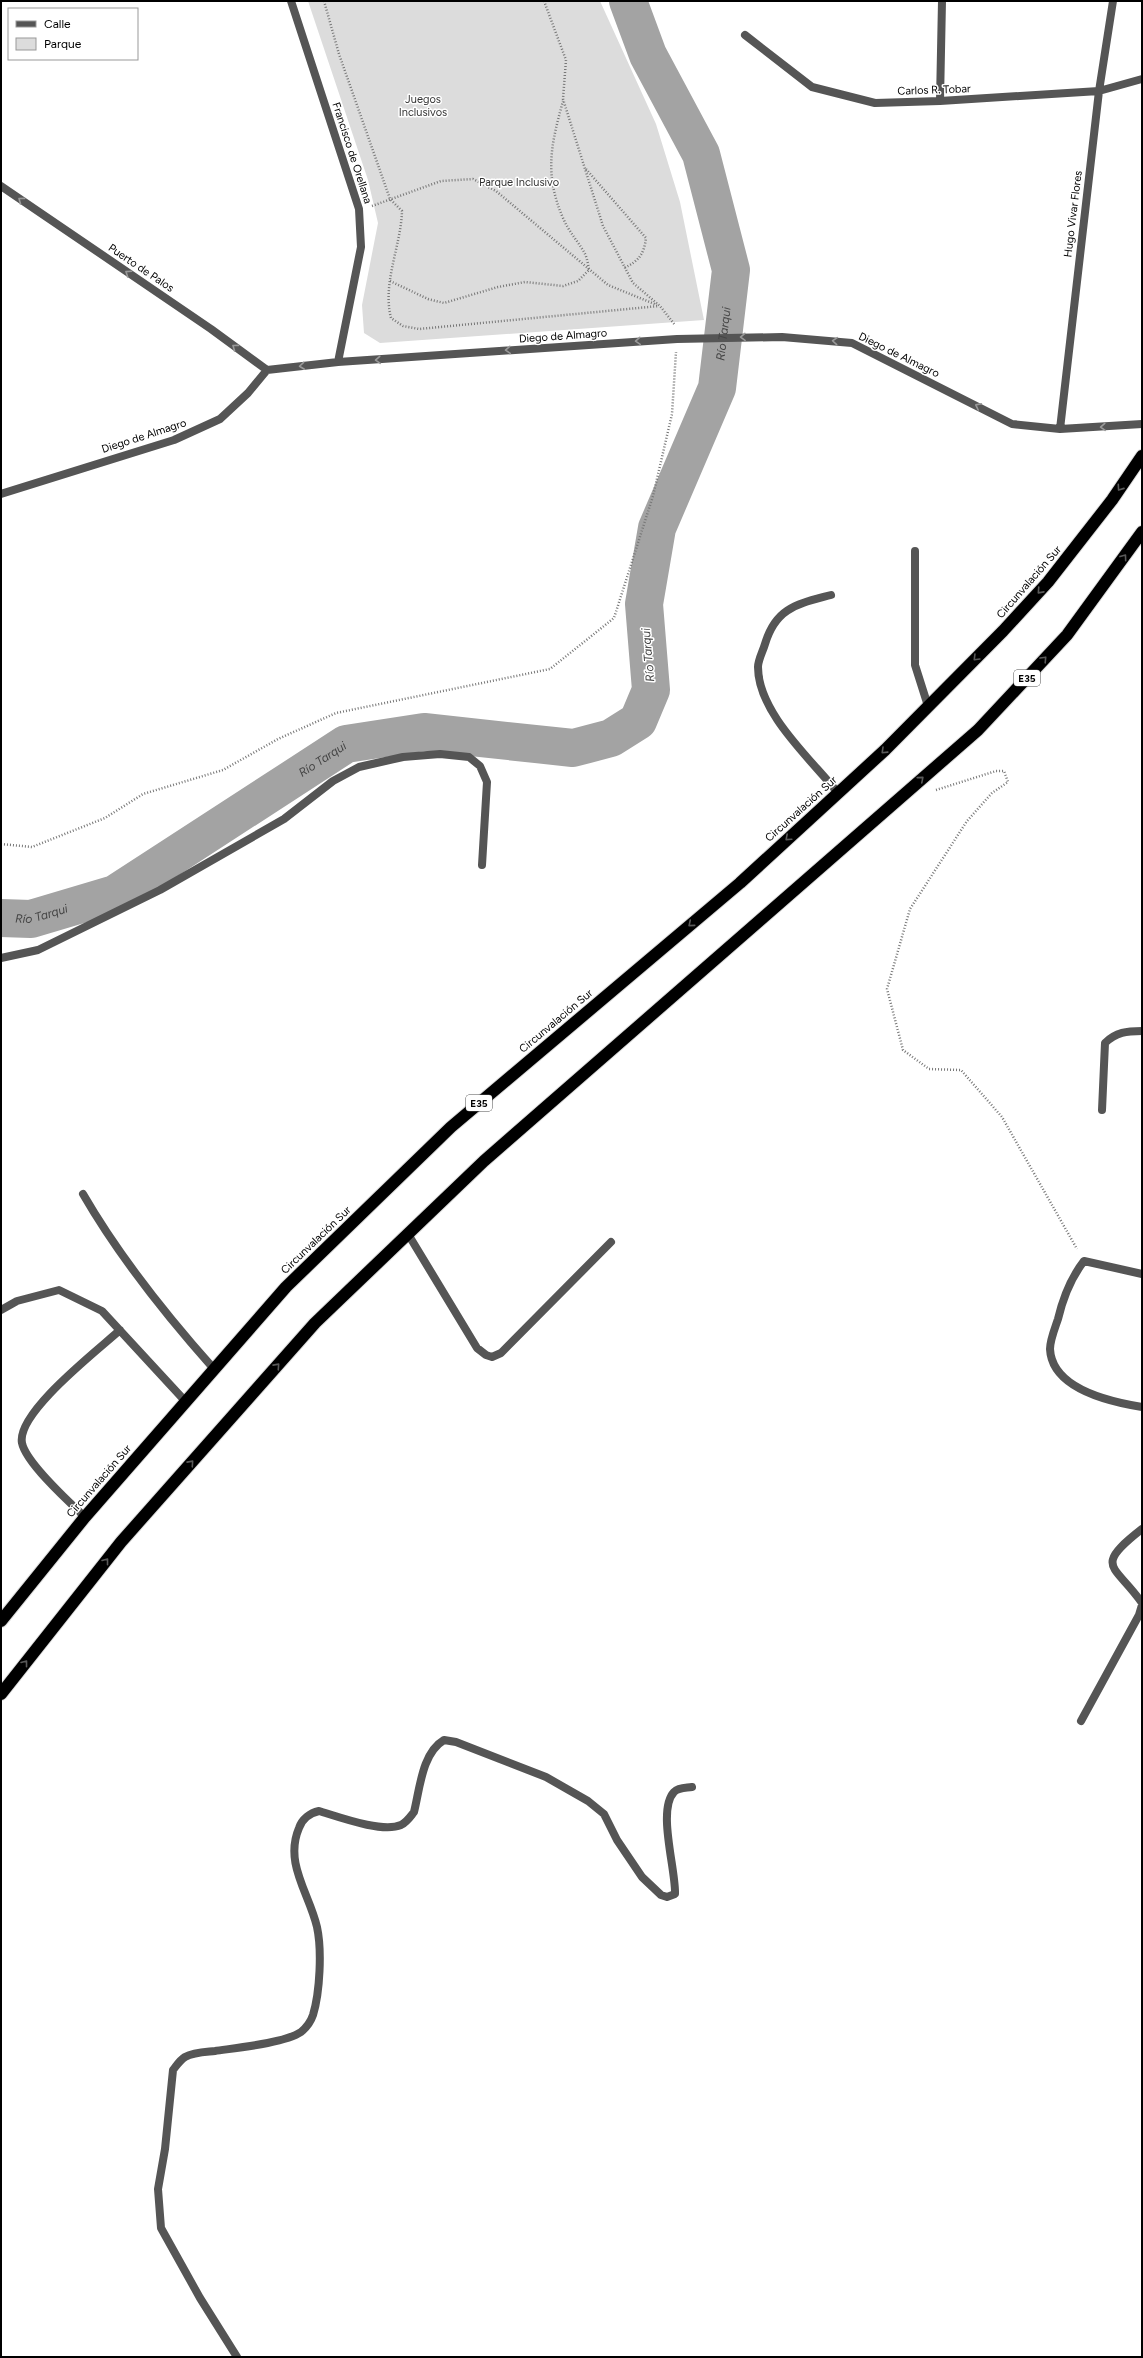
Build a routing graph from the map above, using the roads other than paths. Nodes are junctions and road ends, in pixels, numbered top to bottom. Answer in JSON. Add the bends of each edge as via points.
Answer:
{"nodes":[{"id":1,"x":291,"y":1,"type":"edge"},
{"id":2,"x":942,"y":1,"type":"edge"},
{"id":3,"x":1113,"y":1,"type":"edge"},
{"id":4,"x":745,"y":35,"type":"dead end"},
{"id":5,"x":1142,"y":79,"type":"edge"},
{"id":6,"x":1099,"y":91,"type":"junction"},
{"id":7,"x":940,"y":102,"type":"junction"},
{"id":8,"x":1,"y":186,"type":"edge"},
{"id":9,"x":338,"y":362,"type":"junction"},
{"id":10,"x":267,"y":370,"type":"junction"},
{"id":11,"x":1142,"y":424,"type":"edge"},
{"id":12,"x":1060,"y":429,"type":"junction"},
{"id":13,"x":1142,"y":456,"type":"edge"},
{"id":14,"x":1,"y":494,"type":"edge"},
{"id":15,"x":1142,"y":532,"type":"edge"},
{"id":16,"x":915,"y":551,"type":"dead end"},
{"id":17,"x":831,"y":595,"type":"dead end"},
{"id":18,"x":928,"y":706,"type":"junction"},
{"id":19,"x":838,"y":794,"type":"junction"},
{"id":20,"x":482,"y":865,"type":"dead end"},
{"id":21,"x":1,"y":958,"type":"edge"},
{"id":22,"x":1142,"y":1031,"type":"edge"},
{"id":23,"x":1102,"y":1110,"type":"dead end"},
{"id":24,"x":83,"y":1194,"type":"dead end"},
{"id":25,"x":408,"y":1234,"type":"junction"},
{"id":26,"x":611,"y":1242,"type":"dead end"},
{"id":27,"x":1142,"y":1274,"type":"edge"},
{"id":28,"x":1,"y":1310,"type":"edge"},
{"id":29,"x":120,"y":1330,"type":"junction"},
{"id":30,"x":214,"y":1369,"type":"junction"},
{"id":31,"x":186,"y":1402,"type":"junction"},
{"id":32,"x":1142,"y":1407,"type":"edge"},
{"id":33,"x":85,"y":1517,"type":"junction"},
{"id":34,"x":1142,"y":1529,"type":"edge"},
{"id":35,"x":1142,"y":1604,"type":"edge"},
{"id":36,"x":1,"y":1621,"type":"edge"},
{"id":37,"x":1,"y":1694,"type":"edge"},
{"id":38,"x":1081,"y":1721,"type":"dead end"},
{"id":39,"x":692,"y":1787,"type":"dead end"},
{"id":40,"x":237,"y":2357,"type":"edge"}],
"edges":[{"from":1,"to":9,"type":"street","name":"Francisco de Orellana","via":[[359,209],[361,247]]},
{"from":2,"to":7,"type":"street"},
{"from":3,"to":6,"type":"street","name":"Hugo Vivar Flores"},
{"from":4,"to":7,"type":"street","name":"Carlos R. Tobar","via":[[812,87],[875,103]]},
{"from":5,"to":6,"type":"street","name":"Carlos R. Tobar"},
{"from":6,"to":7,"type":"street","name":"Carlos R. Tobar"},
{"from":6,"to":12,"type":"street","name":"Hugo Vivar Flores"},
{"from":10,"to":8,"type":"street","name":"Puerto de Palos","one_way":true},
{"from":9,"to":10,"type":"street","name":"Diego de Almagro","one_way":true},
{"from":12,"to":9,"type":"street","name":"Diego de Almagro","one_way":true,"via":[[1012,424],[852,343],[782,337],[676,339]]},
{"from":10,"to":14,"type":"street","name":"Diego de Almagro","via":[[248,393],[220,419],[174,440]]},
{"from":11,"to":12,"type":"street","name":"Diego de Almagro","one_way":true},
{"from":13,"to":18,"type":"highway","name":"Circunvalación Sur","number":"E35","one_way":true,"via":[[1112,500],[1048,582]]},
{"from":25,"to":15,"type":"highway","number":"E35","one_way":true,"via":[[484,1162],[978,730],[1067,635]]},
{"from":16,"to":18,"type":"street","via":[[915,665]]},
{"from":17,"to":19,"type":"street","via":[[795,605],[781,614],[766,639],[758,666],[762,690],[781,726]]},
{"from":18,"to":19,"type":"highway","name":"Circunvalación Sur","number":"E35","one_way":true},
{"from":19,"to":30,"type":"highway","name":"Circunvalación Sur","number":"E35","one_way":true,"via":[[740,883],[451,1126],[286,1287]]},
{"from":20,"to":21,"type":"street","via":[[487,782],[480,766],[469,757],[440,754],[403,758],[359,767],[333,781],[284,819],[160,890],[38,950]]},
{"from":22,"to":23,"type":"street","via":[[1113,1034],[1105,1043]]},
{"from":24,"to":30,"type":"street","via":[[107,1235],[158,1306]]},
{"from":25,"to":26,"type":"street","via":[[477,1348],[492,1357],[501,1353]]},
{"from":37,"to":25,"type":"highway","number":"E35","one_way":true,"via":[[121,1542],[315,1323]]},
{"from":27,"to":32,"type":"street","via":[[1084,1261],[1074,1274],[1064,1297],[1050,1348],[1054,1368],[1067,1380],[1090,1394]]},
{"from":28,"to":29,"type":"street","via":[[17,1301],[59,1290],[102,1311]]},
{"from":29,"to":31,"type":"street"},
{"from":29,"to":33,"type":"street","via":[[39,1404],[22,1428],[22,1443],[34,1464]]},
{"from":30,"to":31,"type":"highway","name":"Circunvalación Sur","number":"E35"},
{"from":31,"to":33,"type":"highway","name":"Circunvalación Sur","number":"E35"},
{"from":33,"to":36,"type":"highway","name":"Circunvalación Sur","number":"E35"},
{"from":34,"to":35,"type":"street","via":[[1123,1544],[1112,1560],[1112,1567]]},
{"from":35,"to":38,"type":"street","via":[[1139,1615]]},
{"from":39,"to":40,"type":"street","via":[[680,1788],[674,1792],[669,1803],[667,1830],[676,1882],[675,1894],[668,1897],[661,1895],[642,1877],[617,1840],[604,1814],[588,1801],[546,1777],[456,1742],[444,1740],[432,1750],[427,1760],[414,1812],[400,1825],[385,1828],[319,1811],[313,1812],[301,1824],[295,1838],[294,1854],[298,1876],[317,1927],[320,1963],[313,2014],[308,2025],[290,2037],[194,2054],[178,2063],[173,2070],[158,2189],[161,2228]]}]}
